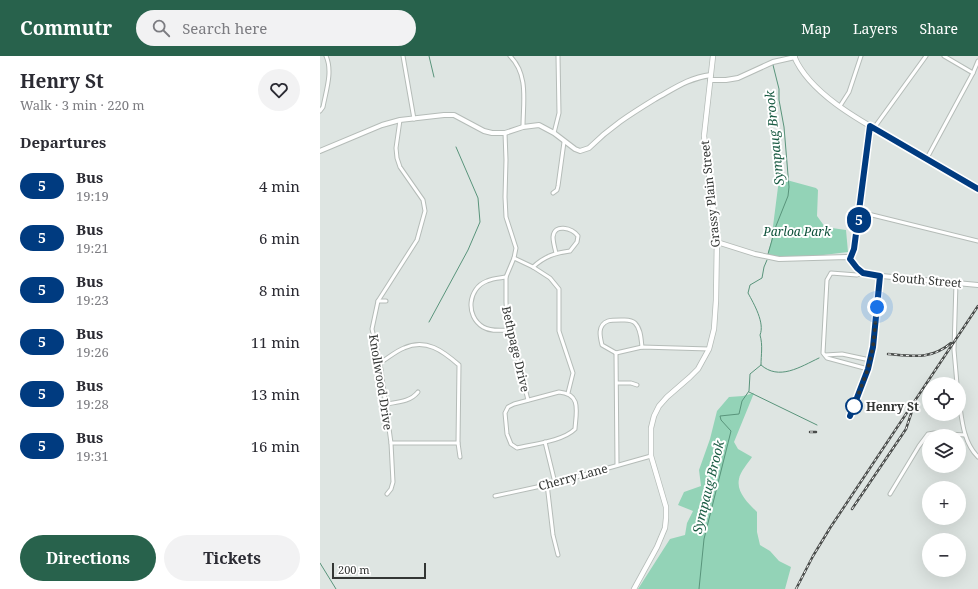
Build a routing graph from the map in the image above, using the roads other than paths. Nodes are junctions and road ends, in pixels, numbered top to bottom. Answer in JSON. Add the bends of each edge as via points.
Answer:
{"nodes":[{"id":1,"x":326,"y":56,"type":"edge"},
{"id":2,"x":403,"y":56,"type":"edge"},
{"id":3,"x":510,"y":56,"type":"edge"},
{"id":4,"x":558,"y":56,"type":"edge"},
{"id":5,"x":713,"y":56,"type":"edge"},
{"id":6,"x":861,"y":56,"type":"edge"},
{"id":7,"x":926,"y":56,"type":"edge"},
{"id":8,"x":944,"y":56,"type":"edge"},
{"id":9,"x":794,"y":57,"type":"edge"},
{"id":10,"x":978,"y":61,"type":"edge"},
{"id":11,"x":973,"y":73,"type":"junction"},
{"id":12,"x":711,"y":77,"type":"junction"},
{"id":13,"x":840,"y":106,"type":"junction"},
{"id":14,"x":320,"y":111,"type":"edge"},
{"id":15,"x":414,"y":119,"type":"junction"},
{"id":16,"x":400,"y":120,"type":"junction"},
{"id":17,"x":523,"y":127,"type":"junction"},
{"id":18,"x":872,"y":127,"type":"junction"},
{"id":19,"x":505,"y":133,"type":"junction"},
{"id":20,"x":554,"y":133,"type":"junction"},
{"id":21,"x":564,"y":142,"type":"junction"},
{"id":22,"x":320,"y":151,"type":"edge"},
{"id":23,"x":927,"y":158,"type":"junction"},
{"id":24,"x":978,"y":189,"type":"edge"},
{"id":25,"x":553,"y":192,"type":"dead end"},
{"id":26,"x":860,"y":212,"type":"junction"},
{"id":27,"x":978,"y":241,"type":"edge"},
{"id":28,"x":717,"y":242,"type":"junction"},
{"id":29,"x":556,"y":253,"type":"junction"},
{"id":30,"x":514,"y":258,"type":"junction"},
{"id":31,"x":850,"y":259,"type":"junction"},
{"id":32,"x":533,"y":267,"type":"junction"},
{"id":33,"x":863,"y":273,"type":"junction"},
{"id":34,"x":880,"y":276,"type":"junction"},
{"id":35,"x":506,"y":277,"type":"junction"},
{"id":36,"x":956,"y":284,"type":"junction"},
{"id":37,"x":978,"y":285,"type":"edge"},
{"id":38,"x":378,"y":301,"type":"junction"},
{"id":39,"x":386,"y":301,"type":"dead end"},
{"id":40,"x":511,"y":330,"type":"junction"},
{"id":41,"x":642,"y":347,"type":"junction"},
{"id":42,"x":709,"y":349,"type":"junction"},
{"id":43,"x":616,"y":353,"type":"junction"},
{"id":44,"x":825,"y":355,"type":"junction"},
{"id":45,"x":870,"y":360,"type":"junction"},
{"id":46,"x":380,"y":362,"type":"junction"},
{"id":47,"x":868,"y":369,"type":"junction"},
{"id":48,"x":956,"y":377,"type":"edge"},
{"id":49,"x":616,"y":382,"type":"junction"},
{"id":50,"x":637,"y":385,"type":"dead end"},
{"id":51,"x":418,"y":392,"type":"dead end"},
{"id":52,"x":568,"y":393,"type":"junction"},
{"id":53,"x":528,"y":400,"type":"junction"},
{"id":54,"x":386,"y":404,"type":"junction"},
{"id":55,"x":850,"y":416,"type":"dead end"},
{"id":56,"x":966,"y":438,"type":"edge"},
{"id":57,"x":545,"y":442,"type":"junction"},
{"id":58,"x":922,"y":442,"type":"edge"},
{"id":59,"x":458,"y":443,"type":"junction"},
{"id":60,"x":391,"y":444,"type":"junction"},
{"id":61,"x":651,"y":456,"type":"junction"},
{"id":62,"x":460,"y":457,"type":"dead end"},
{"id":63,"x":978,"y":457,"type":"edge"},
{"id":64,"x":617,"y":465,"type":"junction"},
{"id":65,"x":555,"y":483,"type":"junction"},
{"id":66,"x":547,"y":484,"type":"junction"},
{"id":67,"x":387,"y":494,"type":"dead end"},
{"id":68,"x":890,"y":494,"type":"dead end"},
{"id":69,"x":496,"y":496,"type":"dead end"},
{"id":70,"x":558,"y":555,"type":"dead end"},
{"id":71,"x":634,"y":589,"type":"edge"}],
"edges":[{"from":1,"to":14,"type":"street","via":[[329,71],[323,107]]},
{"from":2,"to":15,"type":"street"},
{"from":3,"to":17,"type":"street","via":[[517,63],[524,82]]},
{"from":4,"to":20,"type":"street","via":[[559,113]]},
{"from":5,"to":12,"type":"main road","name":"Grassy Plain Street"},
{"from":6,"to":13,"type":"street","via":[[849,92]]},
{"from":7,"to":18,"type":"street"},
{"from":8,"to":11,"type":"street"},
{"from":9,"to":12,"type":"street","via":[[773,62],[738,78],[726,80]]},
{"from":9,"to":13,"type":"main road","via":[[811,81]]},
{"from":10,"to":11,"type":"street"},
{"from":11,"to":23,"type":"street"},
{"from":12,"to":21,"type":"street","via":[[687,81],[639,109],[610,129],[589,148],[580,151]]},
{"from":12,"to":28,"type":"main road","name":"Grassy Plain Street","via":[[704,136]]},
{"from":13,"to":18,"type":"main road"},
{"from":15,"to":16,"type":"street"},
{"from":15,"to":19,"type":"street","via":[[454,115],[484,131]]},
{"from":16,"to":22,"type":"street"},
{"from":16,"to":38,"type":"street","name":"Knollwood Drive","via":[[397,158],[400,167],[422,200],[425,211],[417,240]]},
{"from":17,"to":19,"type":"street"},
{"from":17,"to":20,"type":"street","via":[[539,125]]},
{"from":18,"to":23,"type":"main road"},
{"from":18,"to":26,"type":"street"},
{"from":19,"to":30,"type":"street","name":"Bethpage Drive","via":[[506,217],[516,248]]},
{"from":20,"to":21,"type":"street"},
{"from":21,"to":25,"type":"street","via":[[558,186]]},
{"from":23,"to":24,"type":"main road"},
{"from":26,"to":27,"type":"street"},
{"from":26,"to":31,"type":"street"},
{"from":28,"to":31,"type":"street","via":[[779,259]]},
{"from":28,"to":42,"type":"main road","name":"Grassy Plain Street","via":[[716,316]]},
{"from":29,"to":29,"type":"street","via":[[574,248],[578,236],[575,232],[562,228],[554,233]]},
{"from":29,"to":32,"type":"street"},
{"from":30,"to":32,"type":"street"},
{"from":30,"to":35,"type":"street","name":"Bethpage Drive"},
{"from":31,"to":33,"type":"street"},
{"from":32,"to":52,"type":"street","via":[[550,278],[559,289],[559,331],[573,373]]},
{"from":33,"to":34,"type":"street","name":"South Street"},
{"from":33,"to":44,"type":"street","via":[[831,273],[827,280],[823,352]]},
{"from":34,"to":36,"type":"street","name":"South Street"},
{"from":34,"to":45,"type":"street"},
{"from":35,"to":40,"type":"street","name":"Bethpage Drive","via":[[506,302]]},
{"from":35,"to":40,"type":"street","via":[[486,281],[476,288],[471,306],[474,319],[483,327],[492,330]]},
{"from":36,"to":37,"type":"street","name":"South Street"},
{"from":36,"to":48,"type":"street","via":[[954,350]]},
{"from":38,"to":39,"type":"street"},
{"from":38,"to":46,"type":"street","name":"Knollwood Drive","via":[[372,330]]},
{"from":40,"to":53,"type":"street","name":"Bethpage Drive"},
{"from":41,"to":42,"type":"street"},
{"from":41,"to":43,"type":"street"},
{"from":41,"to":43,"type":"street","via":[[636,324],[630,320],[608,321],[600,330],[602,345]]},
{"from":42,"to":61,"type":"main road","name":"Grassy Plain Street","via":[[698,369],[659,406],[650,428]]},
{"from":43,"to":49,"type":"street"},
{"from":44,"to":45,"type":"street","via":[[842,354]]},
{"from":44,"to":47,"type":"street","via":[[827,358]]},
{"from":45,"to":47,"type":"street"},
{"from":46,"to":54,"type":"street","name":"Knollwood Drive"},
{"from":46,"to":59,"type":"street","via":[[404,347],[420,343],[436,347],[459,365]]},
{"from":47,"to":55,"type":"street"},
{"from":49,"to":50,"type":"street"},
{"from":49,"to":64,"type":"street"},
{"from":51,"to":54,"type":"street","via":[[407,401]]},
{"from":52,"to":53,"type":"street","via":[[559,392]]},
{"from":52,"to":57,"type":"street","via":[[574,398],[576,406],[575,429],[570,434]]},
{"from":53,"to":57,"type":"street","via":[[508,407],[505,413],[507,434],[511,444],[517,448]]},
{"from":54,"to":60,"type":"street","name":"Knollwood Drive"},
{"from":56,"to":63,"type":"street","via":[[971,450]]},
{"from":57,"to":65,"type":"street"},
{"from":58,"to":68,"type":"street"},
{"from":59,"to":60,"type":"street"},
{"from":59,"to":62,"type":"street"},
{"from":60,"to":67,"type":"street","name":"Knollwood Drive","via":[[393,482]]},
{"from":61,"to":64,"type":"street","name":"Cherry Lane"},
{"from":61,"to":71,"type":"main road","name":"Grassy Plain Street","via":[[666,506],[665,528]]},
{"from":64,"to":65,"type":"street","name":"Cherry Lane"},
{"from":65,"to":66,"type":"street","name":"Cherry Lane"},
{"from":66,"to":69,"type":"street","name":"Cherry Lane"},
{"from":66,"to":70,"type":"street"}]}
